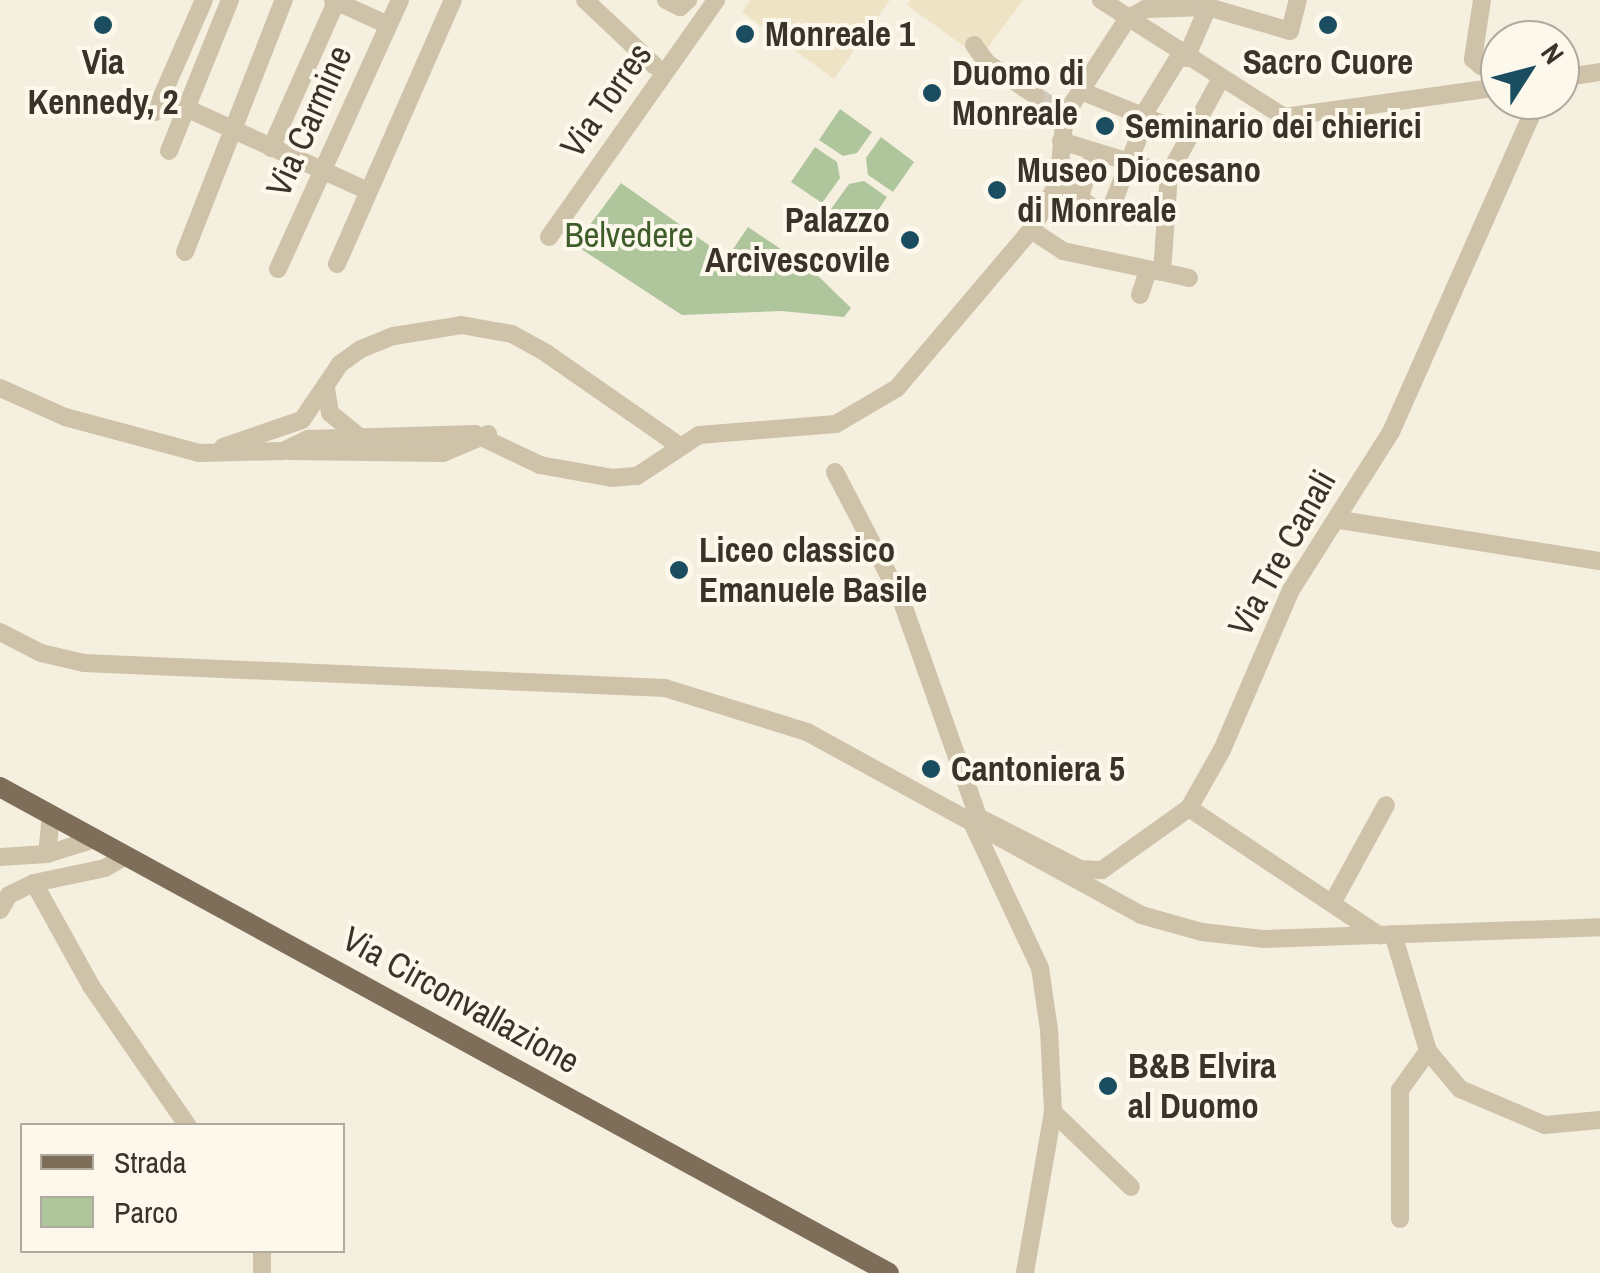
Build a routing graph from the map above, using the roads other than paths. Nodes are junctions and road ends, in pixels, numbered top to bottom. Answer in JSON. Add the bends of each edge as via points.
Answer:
{"nodes":[{"id":1,"x":204,"y":0,"type":"edge"},
{"id":2,"x":230,"y":0,"type":"edge"},
{"id":3,"x":284,"y":0,"type":"edge"},
{"id":4,"x":336,"y":0,"type":"edge"},
{"id":5,"x":400,"y":0,"type":"edge"},
{"id":6,"x":453,"y":0,"type":"edge"},
{"id":7,"x":584,"y":0,"type":"edge"},
{"id":8,"x":666,"y":0,"type":"edge"},
{"id":9,"x":688,"y":0,"type":"edge"},
{"id":10,"x":716,"y":0,"type":"edge"},
{"id":11,"x":1101,"y":0,"type":"edge"},
{"id":12,"x":1298,"y":0,"type":"edge"},
{"id":13,"x":1482,"y":0,"type":"edge"},
{"id":14,"x":1208,"y":6,"type":"junction"},
{"id":15,"x":1127,"y":19,"type":"junction"},
{"id":16,"x":388,"y":25,"type":"junction"},
{"id":17,"x":974,"y":45,"type":"dead end"},
{"id":18,"x":1183,"y":57,"type":"junction"},
{"id":19,"x":1480,"y":65,"type":"edge"},
{"id":20,"x":655,"y":66,"type":"dead end"},
{"id":21,"x":1220,"y":80,"type":"junction"},
{"id":22,"x":1081,"y":90,"type":"junction"},
{"id":23,"x":1480,"y":90,"type":"edge"},
{"id":24,"x":1034,"y":95,"type":"tunnel mouth"},
{"id":25,"x":188,"y":110,"type":"junction"},
{"id":26,"x":154,"y":112,"type":"dead end"},
{"id":27,"x":1145,"y":112,"type":"junction"},
{"id":28,"x":1529,"y":120,"type":"edge"},
{"id":29,"x":234,"y":131,"type":"junction"},
{"id":30,"x":1182,"y":133,"type":"junction"},
{"id":31,"x":1138,"y":139,"type":"dead end"},
{"id":32,"x":1062,"y":142,"type":"junction"},
{"id":33,"x":271,"y":148,"type":"junction"},
{"id":34,"x":169,"y":151,"type":"dead end"},
{"id":35,"x":1094,"y":154,"type":"junction"},
{"id":36,"x":1125,"y":164,"type":"junction"},
{"id":37,"x":322,"y":170,"type":"junction"},
{"id":38,"x":1169,"y":174,"type":"junction"},
{"id":39,"x":1058,"y":183,"type":"junction"},
{"id":40,"x":368,"y":191,"type":"junction"},
{"id":41,"x":1080,"y":196,"type":"junction"},
{"id":42,"x":1110,"y":213,"type":"junction"},
{"id":43,"x":1164,"y":216,"type":"junction"},
{"id":44,"x":1030,"y":230,"type":"junction"},
{"id":45,"x":550,"y":237,"type":"dead end"},
{"id":46,"x":186,"y":252,"type":"dead end"},
{"id":47,"x":337,"y":264,"type":"dead end"},
{"id":48,"x":278,"y":269,"type":"dead end"},
{"id":49,"x":1155,"y":271,"type":"junction"},
{"id":50,"x":1189,"y":278,"type":"dead end"},
{"id":51,"x":1140,"y":295,"type":"dead end"},
{"id":52,"x":0,"y":388,"type":"edge"},
{"id":53,"x":326,"y":388,"type":"junction"},
{"id":54,"x":496,"y":428,"type":"dead end"},
{"id":55,"x":361,"y":438,"type":"junction"},
{"id":56,"x":680,"y":446,"type":"junction"},
{"id":57,"x":283,"y":451,"type":"junction"},
{"id":58,"x":199,"y":453,"type":"junction"},
{"id":59,"x":835,"y":472,"type":"dead end"},
{"id":60,"x":1340,"y":520,"type":"junction"},
{"id":61,"x":1600,"y":562,"type":"edge"},
{"id":62,"x":0,"y":632,"type":"edge"},
{"id":63,"x":0,"y":787,"type":"edge"},
{"id":64,"x":1386,"y":806,"type":"dead end"},
{"id":65,"x":1189,"y":808,"type":"junction"},
{"id":66,"x":52,"y":815,"type":"junction"},
{"id":67,"x":976,"y":822,"type":"junction"},
{"id":68,"x":94,"y":839,"type":"junction"},
{"id":69,"x":47,"y":854,"type":"junction"},
{"id":70,"x":126,"y":856,"type":"junction"},
{"id":71,"x":0,"y":857,"type":"edge"},
{"id":72,"x":34,"y":883,"type":"junction"},
{"id":73,"x":1334,"y":900,"type":"junction"},
{"id":74,"x":0,"y":910,"type":"edge"},
{"id":75,"x":1600,"y":927,"type":"edge"},
{"id":76,"x":1386,"y":934,"type":"junction"},
{"id":77,"x":1428,"y":1051,"type":"junction"},
{"id":78,"x":1053,"y":1112,"type":"junction"},
{"id":79,"x":1600,"y":1120,"type":"edge"},
{"id":80,"x":186,"y":1123,"type":"edge"},
{"id":81,"x":1131,"y":1188,"type":"dead end"},
{"id":82,"x":1400,"y":1219,"type":"dead end"},
{"id":83,"x":889,"y":1273,"type":"edge"},
{"id":84,"x":1024,"y":1273,"type":"edge"}],
"edges":[{"from":1,"to":26,"type":"street"},
{"from":2,"to":25,"type":"street"},
{"from":3,"to":29,"type":"street"},
{"from":4,"to":16,"type":"street"},
{"from":4,"to":33,"type":"street"},
{"from":5,"to":16,"type":"street","name":"Via Carmine"},
{"from":6,"to":40,"type":"street"},
{"from":7,"to":20,"type":"street"},
{"from":8,"to":9,"type":"street","via":[[680,8]]},
{"from":10,"to":45,"type":"street","name":"Via Torres"},
{"from":11,"to":15,"type":"street"},
{"from":12,"to":14,"type":"street","via":[[1290,31]]},
{"from":13,"to":19,"type":"street","via":[[1473,59]]},
{"from":14,"to":15,"type":"street","via":[[1146,9]]},
{"from":14,"to":18,"type":"street"},
{"from":15,"to":18,"type":"street"},
{"from":15,"to":22,"type":"street"},
{"from":16,"to":37,"type":"street","name":"Via Carmine"},
{"from":17,"to":24,"type":"street","via":[[987,63]]},
{"from":18,"to":21,"type":"street"},
{"from":18,"to":27,"type":"street"},
{"from":21,"to":23,"type":"street","via":[[1284,116]]},
{"from":21,"to":30,"type":"street"},
{"from":22,"to":27,"type":"street"},
{"from":22,"to":32,"type":"street","via":[[1060,112]]},
{"from":25,"to":29,"type":"street"},
{"from":25,"to":34,"type":"street"},
{"from":27,"to":30,"type":"street"},
{"from":28,"to":60,"type":"street","name":"Via Tre Canali","via":[[1391,432]]},
{"from":29,"to":33,"type":"street"},
{"from":29,"to":46,"type":"street"},
{"from":30,"to":38,"type":"street"},
{"from":31,"to":36,"type":"street"},
{"from":32,"to":35,"type":"street"},
{"from":32,"to":39,"type":"street"},
{"from":33,"to":37,"type":"street"},
{"from":35,"to":36,"type":"street"},
{"from":35,"to":41,"type":"street"},
{"from":36,"to":38,"type":"street"},
{"from":36,"to":42,"type":"street"},
{"from":37,"to":40,"type":"street"},
{"from":37,"to":48,"type":"street","name":"Via Carmine"},
{"from":38,"to":43,"type":"street"},
{"from":39,"to":41,"type":"street"},
{"from":39,"to":44,"type":"street"},
{"from":40,"to":47,"type":"street"},
{"from":41,"to":42,"type":"street"},
{"from":42,"to":43,"type":"street"},
{"from":43,"to":49,"type":"street"},
{"from":44,"to":49,"type":"street","via":[[1062,251]]},
{"from":44,"to":56,"type":"street","via":[[916,369],[871,407],[836,424],[699,435]]},
{"from":49,"to":50,"type":"street"},
{"from":49,"to":51,"type":"street"},
{"from":52,"to":58,"type":"street","via":[[65,417]]},
{"from":53,"to":55,"type":"street","via":[[330,412]]},
{"from":53,"to":56,"type":"street","via":[[340,364],[361,349],[461,325],[529,344]]},
{"from":53,"to":58,"type":"street","via":[[302,420]]},
{"from":54,"to":57,"type":"street","via":[[470,447],[443,453]]},
{"from":55,"to":56,"type":"street","via":[[475,434],[540,465],[612,478],[637,476]]},
{"from":55,"to":57,"type":"street","via":[[308,439]]},
{"from":57,"to":58,"type":"street"},
{"from":59,"to":67,"type":"street","via":[[900,599]]},
{"from":60,"to":61,"type":"street"},
{"from":60,"to":65,"type":"street","name":"Via Tre Canali","via":[[1291,590],[1222,750]]},
{"from":62,"to":67,"type":"street","via":[[41,653],[84,663],[666,688],[807,732]]},
{"from":63,"to":66,"type":"main road","name":"Via Circonvallazione"},
{"from":64,"to":73,"type":"street"},
{"from":65,"to":67,"type":"street","name":"Via Tre Canali","via":[[1102,870],[1080,869]]},
{"from":65,"to":73,"type":"street"},
{"from":66,"to":68,"type":"main road","name":"Via Circonvallazione"},
{"from":66,"to":69,"type":"street"},
{"from":67,"to":76,"type":"street","via":[[1141,914],[1202,932],[1262,939]]},
{"from":67,"to":78,"type":"street","via":[[1040,968]]},
{"from":68,"to":69,"type":"street"},
{"from":68,"to":70,"type":"main road","name":"Via Circonvallazione"},
{"from":69,"to":71,"type":"street"},
{"from":70,"to":72,"type":"street","via":[[105,868]]},
{"from":70,"to":83,"type":"main road","name":"Via Circonvallazione"},
{"from":72,"to":74,"type":"street","via":[[9,895]]},
{"from":72,"to":80,"type":"street","via":[[91,986]]},
{"from":73,"to":76,"type":"street"},
{"from":75,"to":76,"type":"street"},
{"from":76,"to":77,"type":"street"},
{"from":77,"to":79,"type":"street","via":[[1460,1090],[1545,1125]]},
{"from":77,"to":82,"type":"street","via":[[1400,1090]]},
{"from":78,"to":81,"type":"street"},
{"from":78,"to":84,"type":"street"}]}
